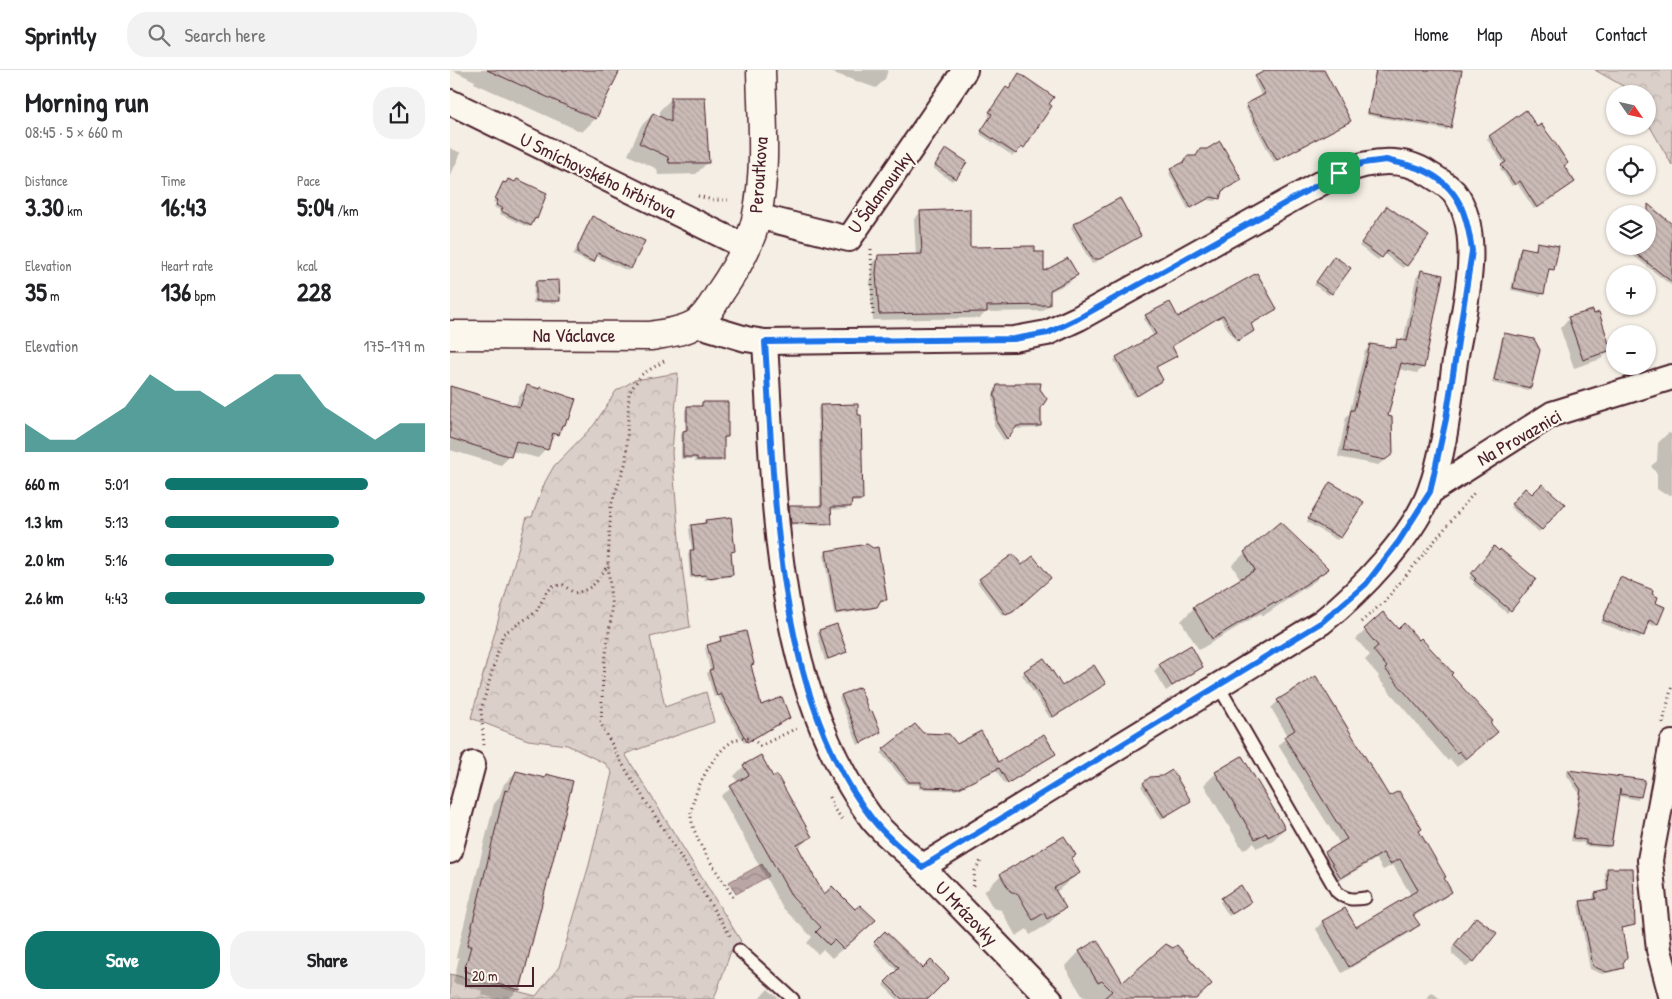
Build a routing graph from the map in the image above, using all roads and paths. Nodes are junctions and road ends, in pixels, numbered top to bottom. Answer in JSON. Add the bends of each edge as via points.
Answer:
{"nodes":[{"id":1,"x":761,"y":70,"type":"edge"},
{"id":2,"x":965,"y":70,"type":"edge"},
{"id":3,"x":450,"y":102,"type":"edge"},
{"id":4,"x":757,"y":216,"type":"junction"},
{"id":5,"x":746,"y":247,"type":"junction"},
{"id":6,"x":871,"y":247,"type":"dead end"},
{"id":7,"x":874,"y":320,"type":"dead end"},
{"id":8,"x":696,"y":324,"type":"junction"},
{"id":9,"x":450,"y":335,"type":"edge"},
{"id":10,"x":765,"y":342,"type":"junction"},
{"id":11,"x":665,"y":360,"type":"dead end"},
{"id":12,"x":1672,"y":378,"type":"edge"},
{"id":13,"x":1430,"y":492,"type":"junction"},
{"id":14,"x":608,"y":564,"type":"junction"},
{"id":15,"x":1218,"y":686,"type":"junction"},
{"id":16,"x":800,"y":727,"type":"dead end"},
{"id":17,"x":1672,"y":744,"type":"edge"},
{"id":18,"x":473,"y":764,"type":"joint"},
{"id":19,"x":450,"y":851,"type":"edge"},
{"id":20,"x":922,"y":867,"type":"junction"},
{"id":21,"x":733,"y":897,"type":"dead end"},
{"id":22,"x":1365,"y":898,"type":"dead end"},
{"id":23,"x":739,"y":950,"type":"joint"},
{"id":24,"x":793,"y":999,"type":"edge"},
{"id":25,"x":1050,"y":999,"type":"edge"},
{"id":26,"x":1672,"y":999,"type":"edge"}],
"edges":[{"from":1,"to":4,"type":"street","name":"Peroutkova","via":[[762,153]]},
{"from":2,"to":4,"type":"street","name":"U Šalamounky","via":[[849,239]]},
{"from":3,"to":5,"type":"street","name":"U Smíchovského hřbitova"},
{"from":4,"to":5,"type":"street","name":"Peroutkova"},
{"from":5,"to":8,"type":"street","name":"Peroutkova","via":[[710,309]]},
{"from":6,"to":7,"type":"path"},
{"from":8,"to":9,"type":"street","name":"Na Václavce","via":[[651,336]]},
{"from":8,"to":10,"type":"street"},
{"from":10,"to":13,"type":"street","via":[[1014,339],[1048,333],[1339,173],[1363,163],[1386,160],[1423,170],[1454,191],[1467,218],[1472,251],[1446,419]]},
{"from":10,"to":20,"type":"street","name":"U Mrázovky","via":[[779,555],[800,659],[820,722],[844,776],[874,821]]},
{"from":11,"to":14,"type":"path","via":[[641,375],[629,393],[626,462],[612,505]]},
{"from":12,"to":13,"type":"street","name":"Na Provaznici","via":[[1552,414]]},
{"from":13,"to":15,"type":"street","via":[[1399,541],[1366,584],[1322,622]]},
{"from":14,"to":18,"type":"path","via":[[598,582],[584,591],[574,593],[563,585],[553,586],[536,612],[503,634],[481,710],[485,754]]},
{"from":14,"to":23,"type":"path","via":[[612,611],[602,675],[601,724],[623,765]]},
{"from":15,"to":20,"type":"street"},
{"from":15,"to":22,"type":"lane","via":[[1337,892],[1352,900]]},
{"from":16,"to":21,"type":"path","via":[[760,746],[756,741],[744,738],[733,742],[709,765],[698,788],[691,806],[698,838]]},
{"from":17,"to":26,"type":"street","via":[[1650,860],[1659,950]]},
{"from":18,"to":19,"type":"street"},
{"from":20,"to":25,"type":"street","name":"U Mrázovky"},
{"from":23,"to":24,"type":"lane"}]}
